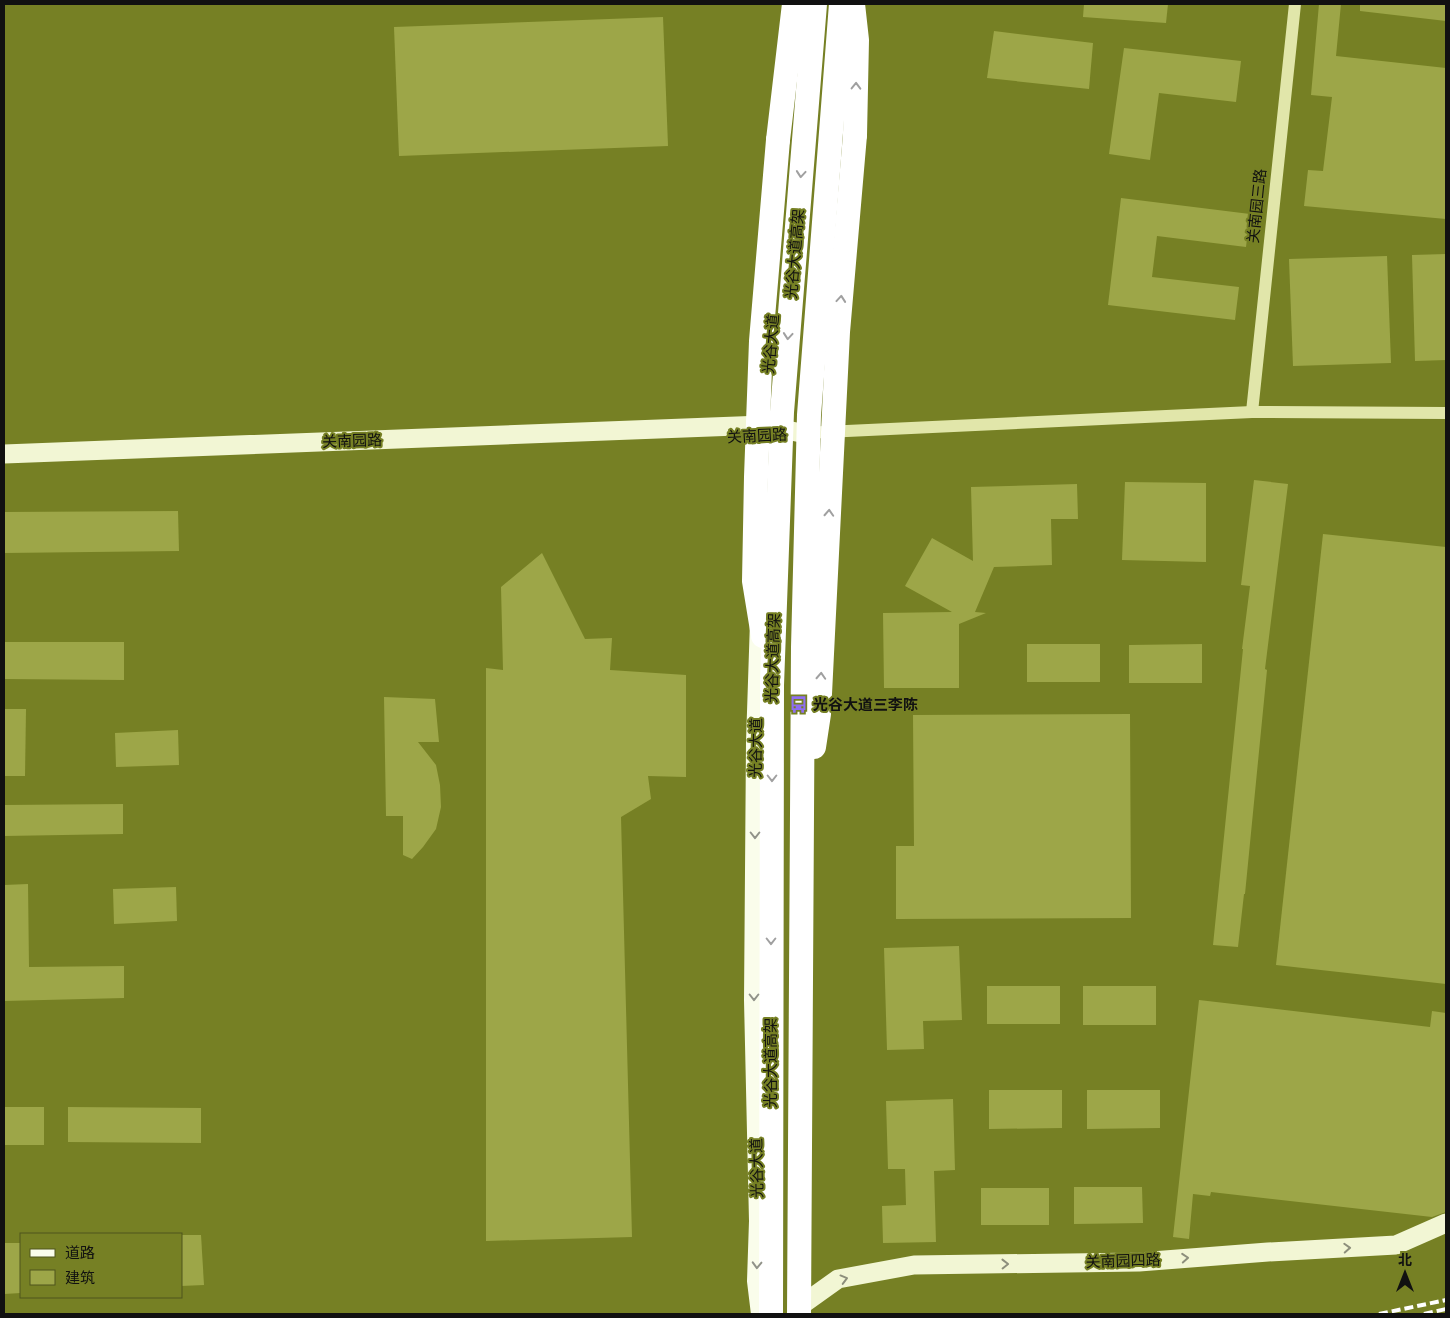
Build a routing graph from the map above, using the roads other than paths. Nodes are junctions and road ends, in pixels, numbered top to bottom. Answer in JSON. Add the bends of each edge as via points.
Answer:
{"nodes":[{"id":1,"x":794,"y":4,"type":"edge"},
{"id":2,"x":804,"y":4,"type":"edge"},
{"id":3,"x":815,"y":4,"type":"edge"},
{"id":4,"x":841,"y":4,"type":"edge"},
{"id":5,"x":847,"y":4,"type":"edge"},
{"id":6,"x":853,"y":4,"type":"edge"},
{"id":7,"x":1294,"y":4,"type":"edge"},
{"id":8,"x":1252,"y":412,"type":"junction"},
{"id":9,"x":1446,"y":412,"type":"edge"},
{"id":10,"x":764,"y":430,"type":"junction"},
{"id":11,"x":801,"y":433,"type":"junction"},
{"id":12,"x":4,"y":454,"type":"edge"},
{"id":13,"x":4,"y":463,"type":"edge"},
{"id":14,"x":772,"y":695,"type":"junction"},
{"id":15,"x":802,"y":810,"type":"junction"},
{"id":16,"x":1446,"y":1223,"type":"edge"},
{"id":17,"x":802,"y":1311,"type":"edge"},
{"id":18,"x":761,"y":1314,"type":"edge"},
{"id":19,"x":771,"y":1314,"type":"edge"}],
"edges":[{"from":1,"to":14,"type":"highway","bridge":true,"via":[[778,140],[761,341],[755,505],[754,581]]},
{"from":2,"to":10,"type":"main road","name":"光谷大道","via":[[786,163]]},
{"from":3,"to":14,"type":"highway","name":"光谷大道高架","one_way":true,"bridge":true,"via":[[782,412]]},
{"from":4,"to":15,"type":"highway","name":"光谷大道高架","bridge":true,"via":[[809,414]]},
{"from":5,"to":11,"type":"main road","via":[[824,183]]},
{"from":15,"to":6,"type":"highway","one_way":true,"bridge":true,"via":[[820,714],[838,332],[855,135],[857,40]]},
{"from":7,"to":8,"type":"street","name":"关南园三路"},
{"from":8,"to":9,"type":"street"},
{"from":8,"to":11,"type":"street"},
{"from":10,"to":11,"type":"main road","name":"关南园路"},
{"from":10,"to":12,"type":"main road","name":"关南园路"},
{"from":10,"to":13,"type":"main road","name":"关南园路"},
{"from":10,"to":18,"type":"main road","name":"光谷大道","one_way":true,"via":[[754,990],[759,1221],[757,1281]]},
{"from":11,"to":17,"type":"main road","via":[[798,997]]},
{"from":14,"to":19,"type":"highway","name":"光谷大道高架","one_way":true,"bridge":true},
{"from":15,"to":17,"type":"highway","name":"光谷大道高架","bridge":true},
{"from":17,"to":16,"type":"main road","name":"关南园四路","one_way":true,"via":[[838,1279],[914,1265],[1139,1262],[1396,1245]]}]}
